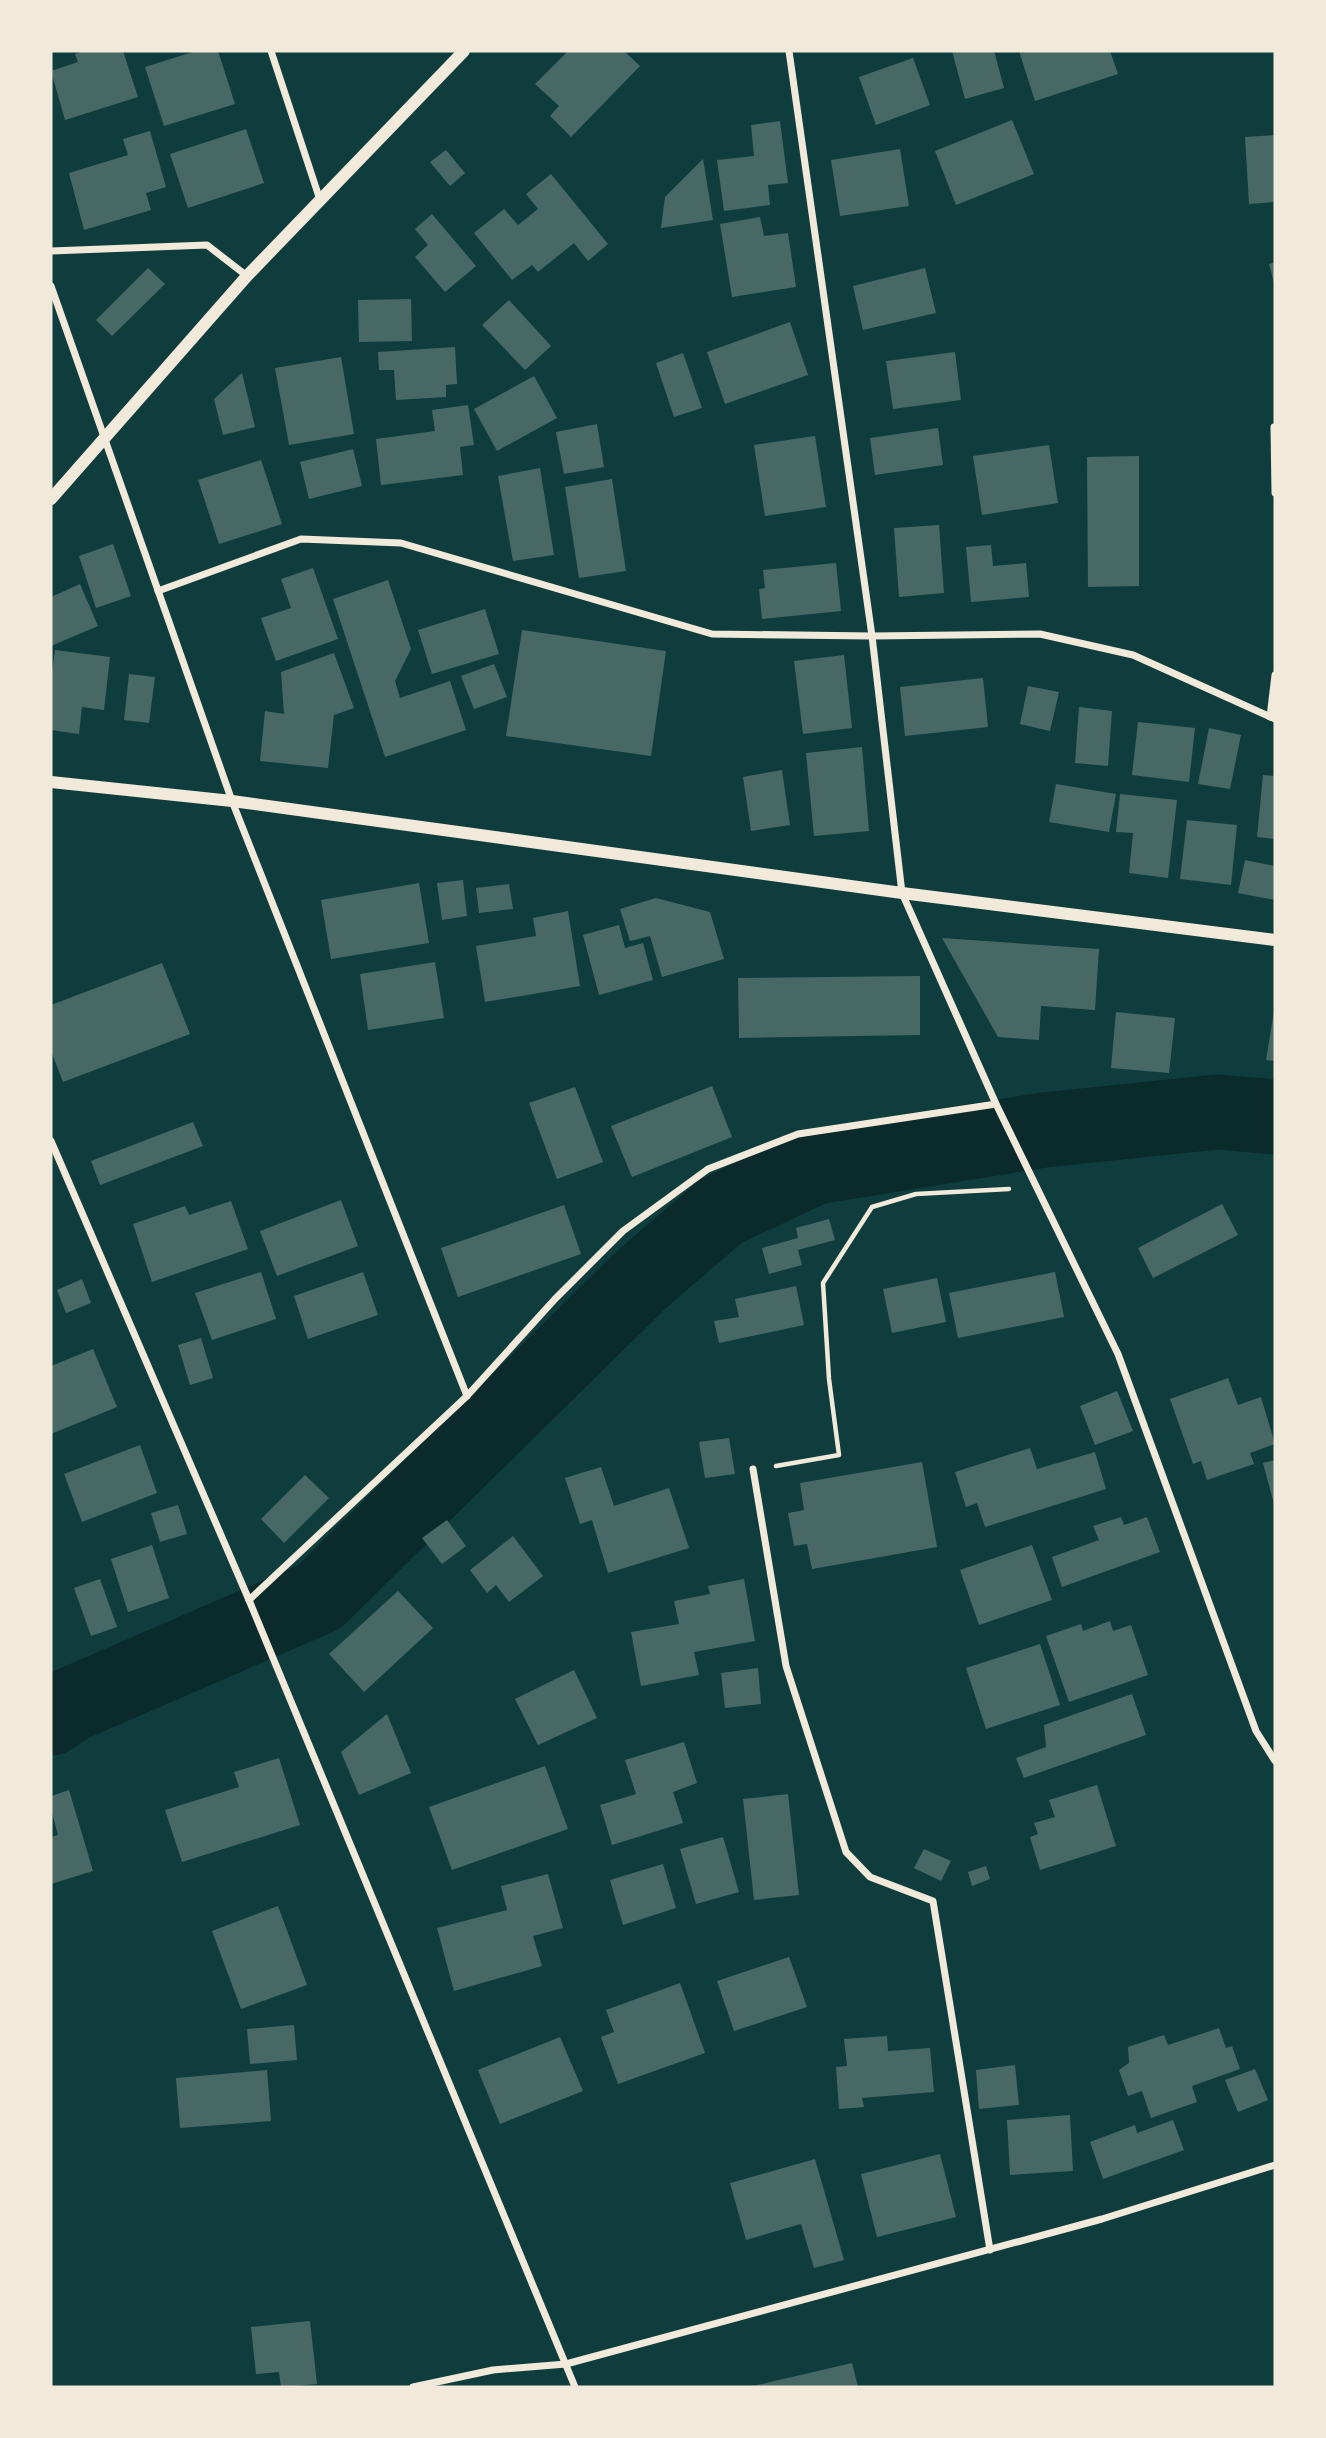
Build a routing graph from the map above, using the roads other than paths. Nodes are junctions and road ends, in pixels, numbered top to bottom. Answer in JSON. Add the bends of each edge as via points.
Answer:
{"nodes":[{"id":1,"x":271,"y":51,"type":"edge"},
{"id":2,"x":464,"y":51,"type":"edge"},
{"id":3,"x":789,"y":51,"type":"edge"},
{"id":4,"x":320,"y":200,"type":"junction"},
{"id":5,"x":51,"y":251,"type":"edge"},
{"id":6,"x":247,"y":276,"type":"junction"},
{"id":7,"x":51,"y":286,"type":"edge"},
{"id":8,"x":1275,"y":427,"type":"edge"},
{"id":9,"x":103,"y":437,"type":"junction"},
{"id":10,"x":1275,"y":493,"type":"edge"},
{"id":11,"x":51,"y":499,"type":"edge"},
{"id":12,"x":158,"y":591,"type":"junction"},
{"id":13,"x":872,"y":636,"type":"junction"},
{"id":14,"x":1275,"y":675,"type":"edge"},
{"id":15,"x":1272,"y":718,"type":"edge"},
{"id":16,"x":51,"y":782,"type":"edge"},
{"id":17,"x":232,"y":801,"type":"junction"},
{"id":18,"x":902,"y":893,"type":"junction"},
{"id":19,"x":1275,"y":940,"type":"edge"},
{"id":20,"x":996,"y":1104,"type":"junction"},
{"id":21,"x":51,"y":1141,"type":"edge"},
{"id":22,"x":467,"y":1396,"type":"junction"},
{"id":23,"x":753,"y":1469,"type":"road end"},
{"id":24,"x":249,"y":1600,"type":"junction"},
{"id":25,"x":1275,"y":1761,"type":"edge"},
{"id":26,"x":1275,"y":2165,"type":"edge"},
{"id":27,"x":990,"y":2250,"type":"junction"},
{"id":28,"x":566,"y":2364,"type":"junction"},
{"id":29,"x":413,"y":2387,"type":"edge"},
{"id":30,"x":575,"y":2387,"type":"edge"}],
"edges":[{"from":1,"to":4,"type":"street"},
{"from":2,"to":4,"type":"street"},
{"from":3,"to":13,"type":"street"},
{"from":4,"to":6,"type":"street"},
{"from":5,"to":6,"type":"street","via":[[207,244]]},
{"from":6,"to":9,"type":"street"},
{"from":7,"to":9,"type":"street"},
{"from":8,"to":10,"type":"street"},
{"from":9,"to":11,"type":"street"},
{"from":9,"to":12,"type":"street"},
{"from":12,"to":13,"type":"street","via":[[301,539],[401,543],[712,634]]},
{"from":12,"to":17,"type":"street"},
{"from":13,"to":15,"type":"street","via":[[1040,634],[1133,655]]},
{"from":13,"to":18,"type":"street"},
{"from":14,"to":15,"type":"street"},
{"from":16,"to":17,"type":"street"},
{"from":17,"to":18,"type":"street"},
{"from":17,"to":22,"type":"street"},
{"from":18,"to":19,"type":"street"},
{"from":18,"to":20,"type":"street"},
{"from":20,"to":22,"type":"street","via":[[798,1134],[708,1169],[623,1231]]},
{"from":20,"to":25,"type":"street","via":[[1118,1354],[1256,1731]]},
{"from":21,"to":24,"type":"street"},
{"from":22,"to":24,"type":"street"},
{"from":23,"to":27,"type":"street","via":[[786,1667],[846,1852],[870,1877],[933,1901]]},
{"from":24,"to":28,"type":"street"},
{"from":26,"to":27,"type":"street"},
{"from":27,"to":28,"type":"street"},
{"from":28,"to":29,"type":"street","via":[[494,2370]]},
{"from":28,"to":30,"type":"street"}]}
